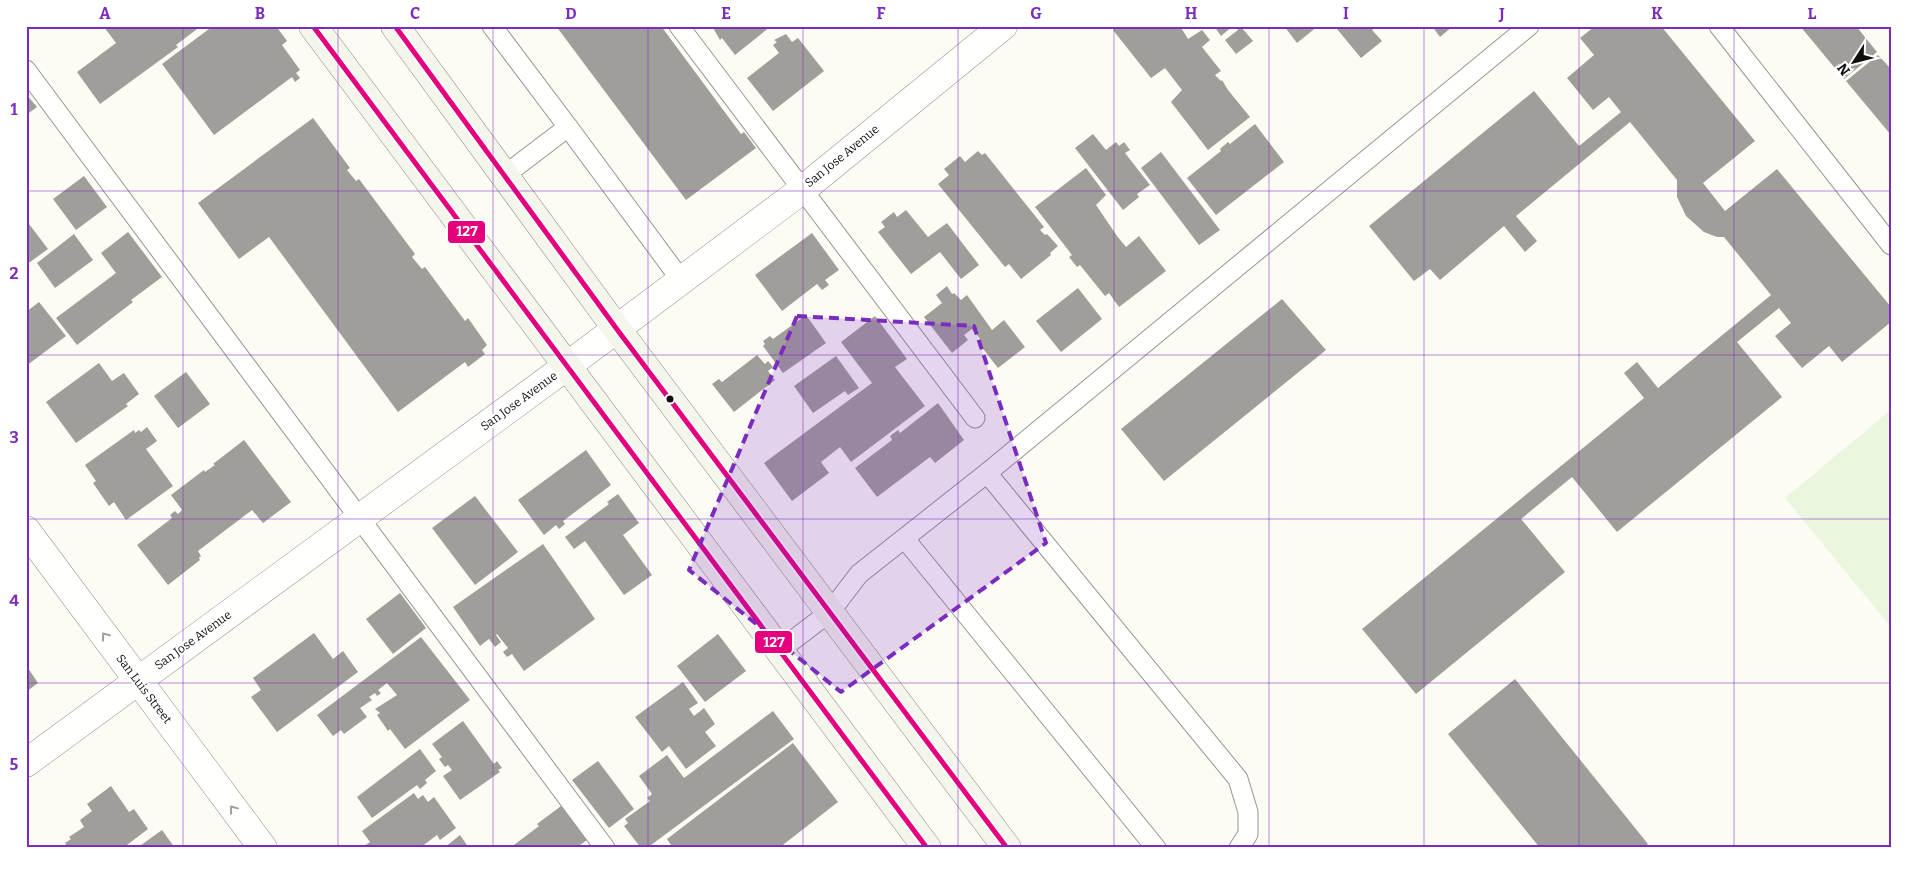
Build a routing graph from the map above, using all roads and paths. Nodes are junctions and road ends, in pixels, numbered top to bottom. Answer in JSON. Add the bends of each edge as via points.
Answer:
{"nodes":[{"id":1,"x":313,"y":26,"type":"edge"},
{"id":2,"x":395,"y":26,"type":"edge"},
{"id":3,"x":492,"y":26,"type":"edge"},
{"id":4,"x":679,"y":26,"type":"edge"},
{"id":5,"x":1003,"y":26,"type":"edge"},
{"id":6,"x":1530,"y":26,"type":"edge"},
{"id":7,"x":1719,"y":26,"type":"edge"},
{"id":8,"x":26,"y":70,"type":"edge"},
{"id":9,"x":568,"y":127,"type":"junction"},
{"id":10,"x":505,"y":175,"type":"junction"},
{"id":11,"x":802,"y":190,"type":"junction"},
{"id":12,"x":1891,"y":245,"type":"edge"},
{"id":13,"x":681,"y":280,"type":"junction"},
{"id":14,"x":616,"y":328,"type":"junction"},
{"id":15,"x":567,"y":366,"type":"junction"},
{"id":16,"x":975,"y":418,"type":"dead end"},
{"id":17,"x":988,"y":473,"type":"junction"},
{"id":18,"x":359,"y":518,"type":"junction"},
{"id":19,"x":26,"y":530,"type":"edge"},
{"id":20,"x":905,"y":539,"type":"junction"},
{"id":21,"x":830,"y":612,"type":"junction"},
{"id":22,"x":780,"y":650,"type":"junction"},
{"id":23,"x":138,"y":681,"type":"junction"},
{"id":24,"x":26,"y":763,"type":"edge"},
{"id":25,"x":262,"y":848,"type":"edge"},
{"id":26,"x":605,"y":848,"type":"edge"},
{"id":27,"x":927,"y":848,"type":"edge"},
{"id":28,"x":1006,"y":848,"type":"edge"},
{"id":29,"x":1156,"y":848,"type":"edge"},
{"id":30,"x":1239,"y":848,"type":"edge"}],
"edges":[{"from":1,"to":15,"type":"main road"},
{"from":2,"to":10,"type":"main road"},
{"from":3,"to":9,"type":"lane"},
{"from":4,"to":11,"type":"lane"},
{"from":5,"to":11,"type":"street","name":"San Jose Avenue"},
{"from":6,"to":17,"type":"lane"},
{"from":7,"to":12,"type":"lane"},
{"from":8,"to":18,"type":"lane"},
{"from":9,"to":10,"type":"lane"},
{"from":9,"to":13,"type":"lane"},
{"from":10,"to":14,"type":"main road"},
{"from":11,"to":13,"type":"street","name":"San Jose Avenue"},
{"from":11,"to":16,"type":"lane"},
{"from":13,"to":14,"type":"street","name":"San Jose Avenue"},
{"from":14,"to":15,"type":"street","name":"San Jose Avenue"},
{"from":14,"to":21,"type":"main road"},
{"from":15,"to":18,"type":"street","name":"San Jose Avenue"},
{"from":15,"to":22,"type":"main road"},
{"from":17,"to":20,"type":"lane"},
{"from":17,"to":30,"type":"lane","via":[[1238,779],[1248,812],[1248,834]]},
{"from":18,"to":23,"type":"street","name":"San Jose Avenue"},
{"from":18,"to":26,"type":"lane"},
{"from":23,"to":19,"type":"street","name":"San Luis Street","one_way":true},
{"from":20,"to":21,"type":"lane","via":[[859,574]]},
{"from":20,"to":29,"type":"lane"},
{"from":21,"to":22,"type":"lane"},
{"from":21,"to":28,"type":"main road"},
{"from":22,"to":27,"type":"main road"},
{"from":23,"to":24,"type":"street","name":"San Jose Avenue"},
{"from":25,"to":23,"type":"street","name":"San Luis Street","one_way":true}]}
